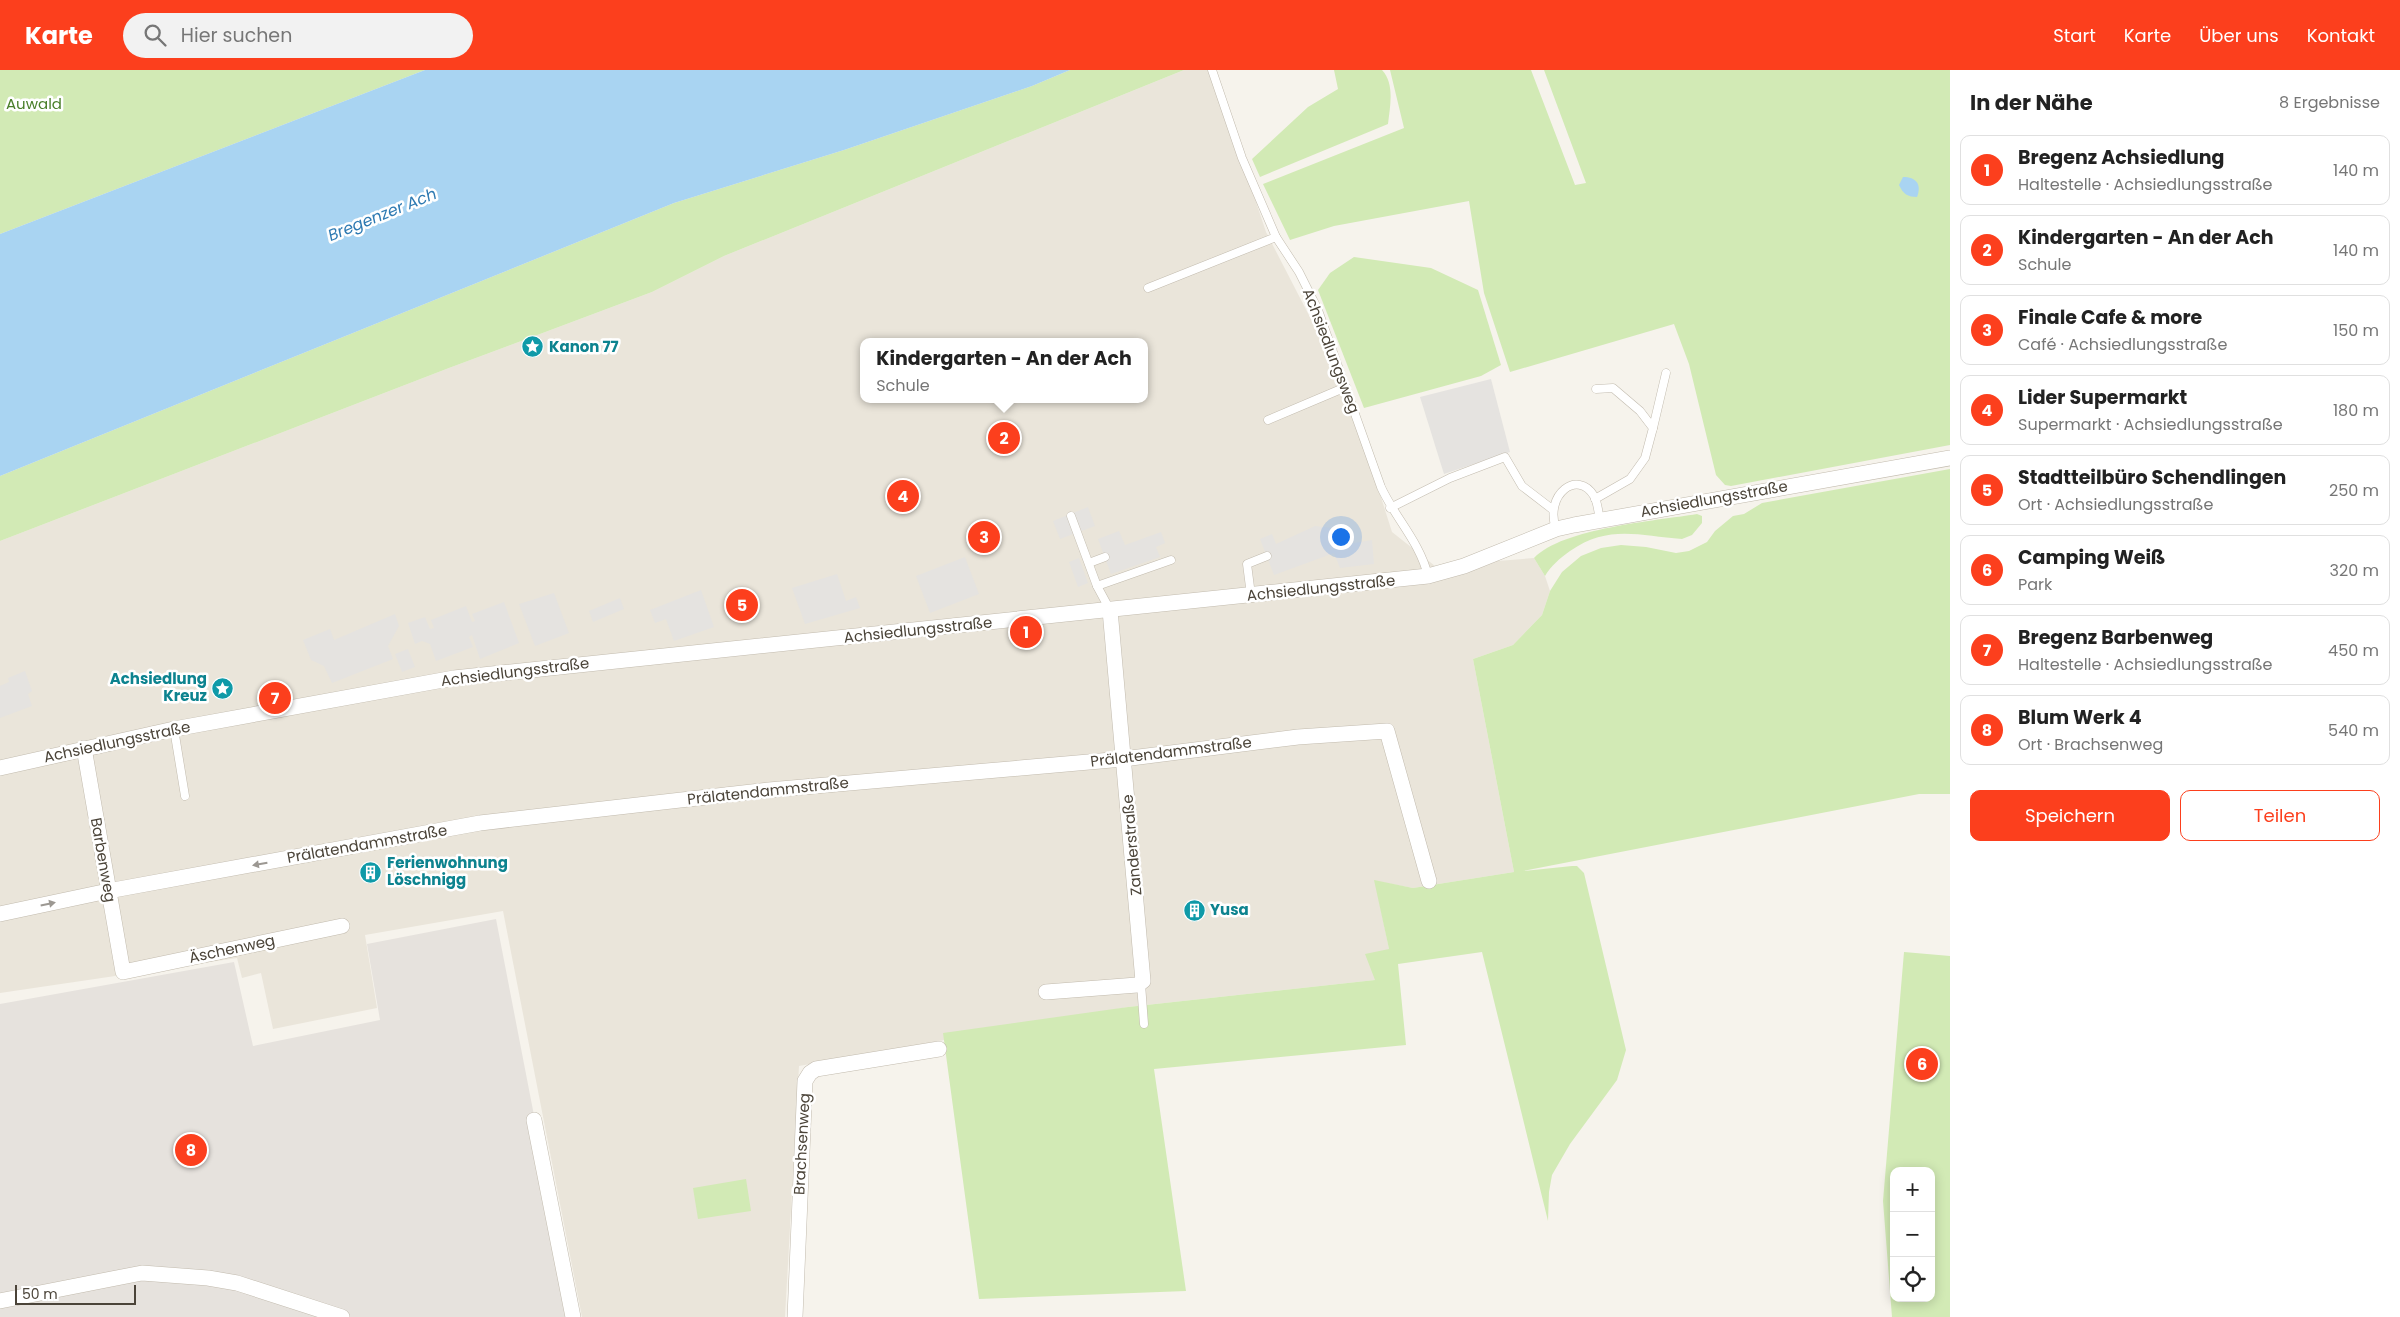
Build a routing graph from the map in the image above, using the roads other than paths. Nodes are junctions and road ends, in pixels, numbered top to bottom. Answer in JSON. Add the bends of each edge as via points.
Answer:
{"nodes":[{"id":1,"x":1212,"y":70,"type":"edge"},
{"id":2,"x":1276,"y":237,"type":"junction"},
{"id":3,"x":1148,"y":288,"type":"dead end"},
{"id":4,"x":1666,"y":373,"type":"dead end"},
{"id":5,"x":1346,"y":387,"type":"junction"},
{"id":6,"x":1596,"y":389,"type":"dead end"},
{"id":7,"x":1268,"y":420,"type":"dead end"},
{"id":8,"x":1654,"y":428,"type":"junction"},
{"id":9,"x":1950,"y":458,"type":"edge"},
{"id":10,"x":1595,"y":499,"type":"junction"},
{"id":11,"x":1390,"y":508,"type":"junction"},
{"id":12,"x":1552,"y":509,"type":"junction"},
{"id":13,"x":1071,"y":516,"type":"dead end"},
{"id":14,"x":1600,"y":519,"type":"junction"},
{"id":15,"x":1556,"y":529,"type":"junction"},
{"id":16,"x":1105,"y":556,"type":"dead end"},
{"id":17,"x":1267,"y":556,"type":"dead end"},
{"id":18,"x":1171,"y":560,"type":"dead end"},
{"id":19,"x":1089,"y":563,"type":"junction"},
{"id":20,"x":1428,"y":576,"type":"junction"},
{"id":21,"x":1098,"y":586,"type":"junction"},
{"id":22,"x":1251,"y":596,"type":"junction"},
{"id":23,"x":1110,"y":610,"type":"junction"},
{"id":24,"x":174,"y":729,"type":"junction"},
{"id":25,"x":84,"y":748,"type":"junction"},
{"id":26,"x":1123,"y":759,"type":"junction"},
{"id":27,"x":0,"y":768,"type":"edge"},
{"id":28,"x":185,"y":796,"type":"dead end"},
{"id":29,"x":1429,"y":882,"type":"dead end"},
{"id":30,"x":108,"y":891,"type":"junction"},
{"id":31,"x":0,"y":914,"type":"edge"},
{"id":32,"x":342,"y":926,"type":"dead end"},
{"id":33,"x":123,"y":972,"type":"joint"},
{"id":34,"x":1140,"y":984,"type":"junction"},
{"id":35,"x":1046,"y":992,"type":"dead end"},
{"id":36,"x":1144,"y":1024,"type":"dead end"},
{"id":37,"x":939,"y":1049,"type":"dead end"},
{"id":38,"x":534,"y":1120,"type":"dead end"},
{"id":39,"x":0,"y":1301,"type":"edge"},
{"id":40,"x":342,"y":1317,"type":"edge"},
{"id":41,"x":573,"y":1317,"type":"edge"},
{"id":42,"x":795,"y":1317,"type":"edge"}],
"edges":[{"from":1,"to":2,"type":"lane","name":"Achsiedlungsweg","via":[[1242,158]]},
{"from":2,"to":3,"type":"lane"},
{"from":2,"to":5,"type":"lane","name":"Achsiedlungsweg","via":[[1300,272]]},
{"from":4,"to":8,"type":"lane"},
{"from":5,"to":7,"type":"lane"},
{"from":5,"to":11,"type":"lane","name":"Achsiedlungsweg"},
{"from":6,"to":8,"type":"lane","via":[[1613,388]]},
{"from":8,"to":10,"type":"lane","via":[[1646,458],[1630,479]]},
{"from":9,"to":14,"type":"street","name":"Achsiedlungsstraße"},
{"from":10,"to":12,"type":"lane","via":[[1583,486],[1575,485],[1558,494]]},
{"from":10,"to":14,"type":"lane"},
{"from":11,"to":12,"type":"lane","via":[[1450,478],[1505,457],[1522,486]]},
{"from":11,"to":20,"type":"lane","name":"Achsiedlungsweg","via":[[1415,543]]},
{"from":12,"to":15,"type":"lane"},
{"from":13,"to":19,"type":"lane"},
{"from":14,"to":15,"type":"street","name":"Achsiedlungsstraße"},
{"from":15,"to":20,"type":"street","name":"Achsiedlungsstraße","via":[[1464,566]]},
{"from":16,"to":19,"type":"lane"},
{"from":17,"to":22,"type":"lane","via":[[1246,564]]},
{"from":18,"to":21,"type":"lane"},
{"from":19,"to":21,"type":"lane"},
{"from":20,"to":22,"type":"street","name":"Achsiedlungsstraße"},
{"from":21,"to":23,"type":"lane"},
{"from":22,"to":23,"type":"street","name":"Achsiedlungsstraße"},
{"from":23,"to":24,"type":"street","name":"Achsiedlungsstraße","via":[[482,674]]},
{"from":23,"to":26,"type":"street","name":"Zanderstraße"},
{"from":24,"to":25,"type":"street","name":"Achsiedlungsstraße"},
{"from":24,"to":28,"type":"lane"},
{"from":25,"to":27,"type":"street","name":"Achsiedlungsstraße"},
{"from":25,"to":30,"type":"street","name":"Barbenweg"},
{"from":26,"to":29,"type":"street","name":"Prälatendammstraße","via":[[1387,731]]},
{"from":26,"to":30,"type":"street","name":"Prälatendammstraße","one_way":true,"via":[[769,790],[480,824]]},
{"from":26,"to":34,"type":"street","name":"Zanderstraße","via":[[1144,978]]},
{"from":31,"to":30,"type":"street","name":"Prälatendammstraße","one_way":true},
{"from":30,"to":33,"type":"street","name":"Barbenweg"},
{"from":32,"to":33,"type":"street","name":"Äschenweg"},
{"from":34,"to":35,"type":"street"},
{"from":34,"to":36,"type":"lane"},
{"from":37,"to":42,"type":"street","name":"Brachsenweg","via":[[816,1069],[805,1081]]},
{"from":38,"to":41,"type":"street"},
{"from":39,"to":40,"type":"street","via":[[142,1274],[161,1274],[237,1283]]}]}
